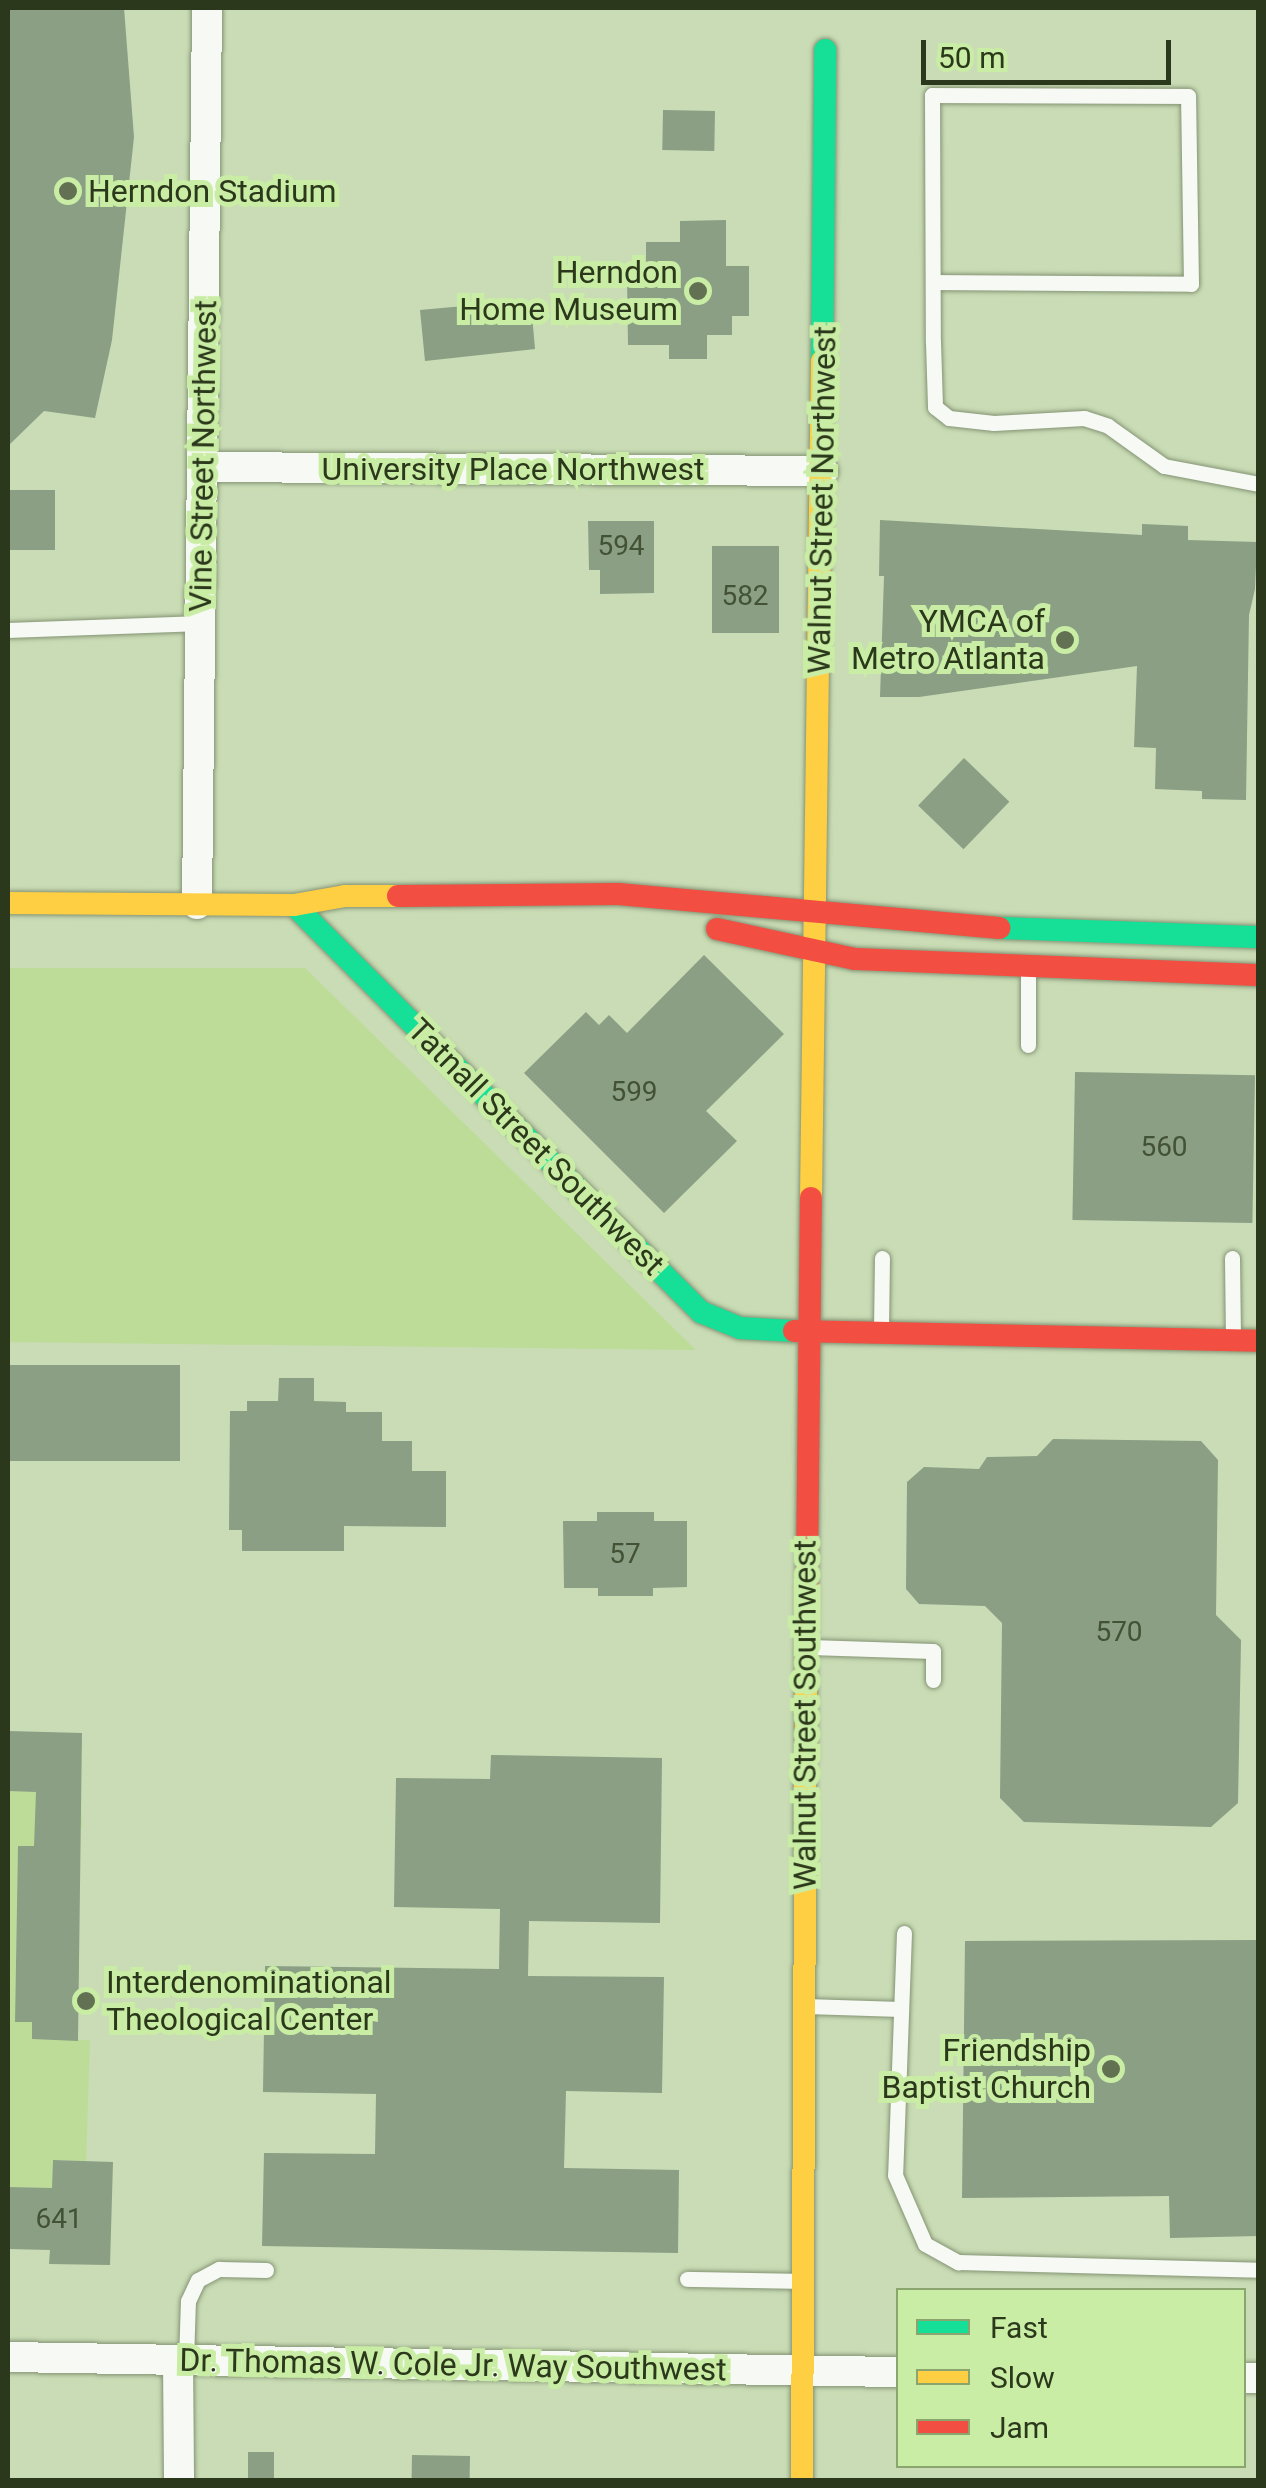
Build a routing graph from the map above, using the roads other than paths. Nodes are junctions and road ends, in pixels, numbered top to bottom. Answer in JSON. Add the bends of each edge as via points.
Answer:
{"nodes":[{"id":1,"x":207,"y":8,"type":"edge"},
{"id":2,"x":825,"y":50,"type":"dead end"},
{"id":3,"x":932,"y":282,"type":"junction"},
{"id":4,"x":203,"y":467,"type":"junction"},
{"id":5,"x":823,"y":472,"type":"junction"},
{"id":6,"x":1258,"y":484,"type":"edge"},
{"id":7,"x":201,"y":624,"type":"junction"},
{"id":8,"x":8,"y":630,"type":"edge"},
{"id":9,"x":8,"y":903,"type":"edge"},
{"id":10,"x":198,"y":904,"type":"junction"},
{"id":11,"x":294,"y":905,"type":"junction"},
{"id":12,"x":816,"y":914,"type":"junction"},
{"id":13,"x":575,"y":918,"type":"dead end"},
{"id":14,"x":633,"y":919,"type":"dead end"},
{"id":15,"x":1258,"y":937,"type":"edge"},
{"id":16,"x":815,"y":950,"type":"junction"},
{"id":17,"x":1028,"y":967,"type":"junction"},
{"id":18,"x":1258,"y":974,"type":"edge"},
{"id":19,"x":1028,"y":1044,"type":"dead end"},
{"id":20,"x":882,"y":1258,"type":"dead end"},
{"id":21,"x":1232,"y":1258,"type":"dead end"},
{"id":22,"x":807,"y":1332,"type":"junction"},
{"id":23,"x":880,"y":1333,"type":"junction"},
{"id":24,"x":1233,"y":1340,"type":"junction"},
{"id":25,"x":1258,"y":1341,"type":"edge"},
{"id":26,"x":806,"y":1647,"type":"junction"},
{"id":27,"x":933,"y":1680,"type":"dead end"},
{"id":28,"x":904,"y":1934,"type":"dead end"},
{"id":29,"x":804,"y":2006,"type":"junction"},
{"id":30,"x":902,"y":2009,"type":"junction"},
{"id":31,"x":266,"y":2270,"type":"dead end"},
{"id":32,"x":1258,"y":2270,"type":"edge"},
{"id":33,"x":687,"y":2278,"type":"dead end"},
{"id":34,"x":803,"y":2281,"type":"junction"},
{"id":35,"x":8,"y":2358,"type":"edge"},
{"id":36,"x":182,"y":2360,"type":"junction"},
{"id":37,"x":803,"y":2371,"type":"junction"},
{"id":38,"x":896,"y":2372,"type":"edge"},
{"id":39,"x":179,"y":2480,"type":"edge"},
{"id":40,"x":802,"y":2480,"type":"edge"}],
"edges":[{"from":1,"to":4,"type":"street","name":"Vine Street Northwest"},
{"from":2,"to":5,"type":"street","name":"Walnut Street Northwest"},
{"from":3,"to":3,"type":"lane","via":[[932,95],[1188,96],[1191,284]]},
{"from":3,"to":6,"type":"lane","via":[[935,406],[949,418],[1084,418],[1108,426],[1164,466]]},
{"from":4,"to":5,"type":"street","name":"University Place Northwest"},
{"from":4,"to":7,"type":"street","name":"Vine Street Northwest"},
{"from":5,"to":12,"type":"street","name":"Walnut Street Northwest"},
{"from":7,"to":8,"type":"lane"},
{"from":7,"to":10,"type":"street","name":"Vine Street Northwest"},
{"from":9,"to":10,"type":"street"},
{"from":10,"to":11,"type":"street"},
{"from":11,"to":12,"type":"street","via":[[345,896],[618,894]]},
{"from":11,"to":13,"type":"street","via":[[344,919]]},
{"from":11,"to":22,"type":"street","name":"Tatnall Street Southwest","via":[[701,1312],[740,1328]]},
{"from":12,"to":15,"type":"street","via":[[1017,930]]},
{"from":12,"to":16,"type":"street","name":"Walnut Street Northwest"},
{"from":14,"to":16,"type":"street","via":[[704,926]]},
{"from":16,"to":17,"type":"street","via":[[855,959]]},
{"from":16,"to":22,"type":"street","name":"Walnut Street Southwest"},
{"from":17,"to":18,"type":"street"},
{"from":17,"to":19,"type":"lane"},
{"from":20,"to":23,"type":"lane"},
{"from":21,"to":24,"type":"lane"},
{"from":22,"to":23,"type":"street","name":"Tatnall Street Southwest"},
{"from":22,"to":26,"type":"street","name":"Walnut Street Southwest"},
{"from":23,"to":24,"type":"street","name":"Tatnall Street Southwest"},
{"from":24,"to":25,"type":"street","name":"Tatnall Street Southwest"},
{"from":26,"to":27,"type":"lane","via":[[934,1651]]},
{"from":26,"to":29,"type":"street","name":"Walnut Street Southwest"},
{"from":28,"to":30,"type":"lane"},
{"from":29,"to":30,"type":"lane"},
{"from":29,"to":34,"type":"street","name":"Walnut Street Southwest"},
{"from":30,"to":32,"type":"lane","via":[[896,2176],[925,2244],[958,2262]]},
{"from":31,"to":36,"type":"lane","via":[[219,2268],[198,2280],[188,2301]]},
{"from":33,"to":34,"type":"lane"},
{"from":34,"to":37,"type":"street","name":"Walnut Street Southwest"},
{"from":35,"to":36,"type":"street","name":"Dr. Thomas W. Cole Jr. Way Southwest"},
{"from":36,"to":37,"type":"street","name":"Dr. Thomas W. Cole Jr. Way Southwest"},
{"from":36,"to":39,"type":"street"},
{"from":37,"to":38,"type":"street","name":"Dr. Thomas W. Cole Jr. Way Southwest"},
{"from":37,"to":40,"type":"street","name":"Walnut Street Southwest"}]}
